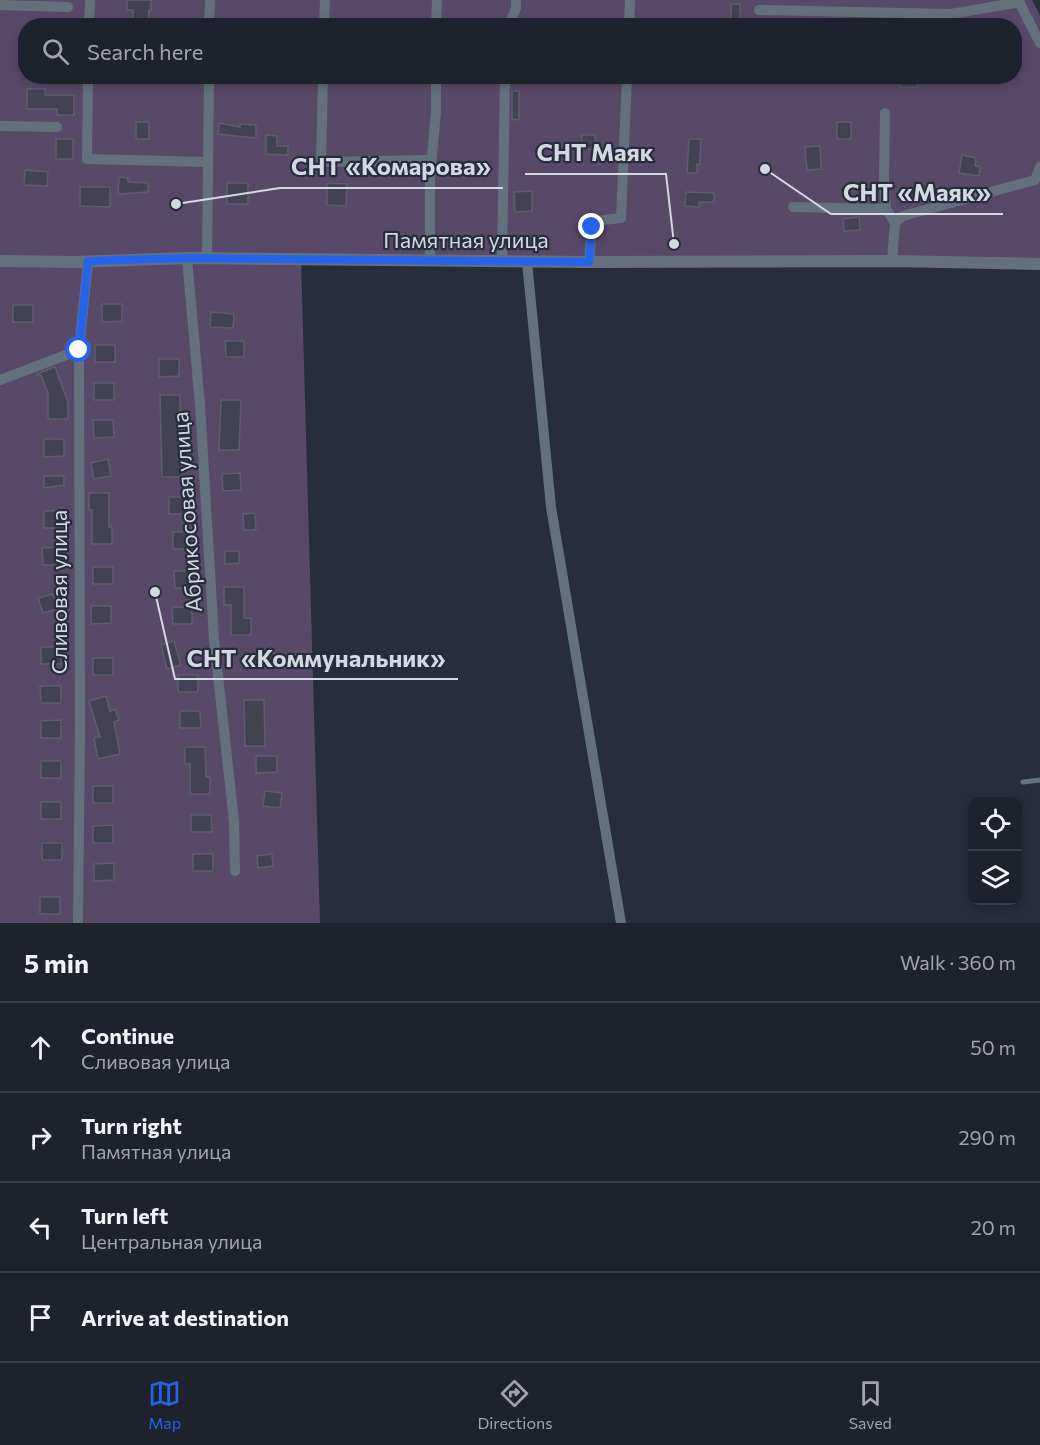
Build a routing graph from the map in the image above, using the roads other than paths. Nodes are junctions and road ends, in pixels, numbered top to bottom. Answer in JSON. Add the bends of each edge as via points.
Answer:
{"nodes":[{"id":1,"x":90,"y":0,"type":"edge"},
{"id":2,"x":210,"y":0,"type":"edge"},
{"id":3,"x":325,"y":0,"type":"edge"},
{"id":4,"x":436,"y":0,"type":"edge"},
{"id":5,"x":516,"y":0,"type":"edge"},
{"id":6,"x":630,"y":0,"type":"edge"},
{"id":7,"x":1019,"y":1,"type":"edge"},
{"id":8,"x":0,"y":5,"type":"edge"},
{"id":9,"x":68,"y":7,"type":"dead end"},
{"id":10,"x":759,"y":10,"type":"dead end"},
{"id":11,"x":89,"y":18,"type":"edge"},
{"id":12,"x":209,"y":18,"type":"edge"},
{"id":13,"x":324,"y":18,"type":"edge"},
{"id":14,"x":436,"y":18,"type":"edge"},
{"id":15,"x":512,"y":18,"type":"edge"},
{"id":16,"x":629,"y":18,"type":"edge"},
{"id":17,"x":1040,"y":43,"type":"edge"},
{"id":18,"x":88,"y":84,"type":"edge"},
{"id":19,"x":209,"y":84,"type":"edge"},
{"id":20,"x":323,"y":84,"type":"edge"},
{"id":21,"x":436,"y":84,"type":"edge"},
{"id":22,"x":505,"y":84,"type":"edge"},
{"id":23,"x":627,"y":84,"type":"edge"},
{"id":24,"x":885,"y":113,"type":"dead end"},
{"id":25,"x":0,"y":126,"type":"edge"},
{"id":26,"x":57,"y":127,"type":"dead end"},
{"id":27,"x":431,"y":160,"type":"junction"},
{"id":28,"x":208,"y":162,"type":"junction"},
{"id":29,"x":1040,"y":167,"type":"edge"},
{"id":30,"x":793,"y":207,"type":"dead end"},
{"id":31,"x":886,"y":209,"type":"junction"},
{"id":32,"x":895,"y":223,"type":"junction"},
{"id":33,"x":187,"y":258,"type":"junction"},
{"id":34,"x":207,"y":258,"type":"junction"},
{"id":35,"x":0,"y":261,"type":"edge"},
{"id":36,"x":88,"y":261,"type":"junction"},
{"id":37,"x":430,"y":261,"type":"junction"},
{"id":38,"x":502,"y":261,"type":"junction"},
{"id":39,"x":892,"y":261,"type":"junction"},
{"id":40,"x":527,"y":262,"type":"junction"},
{"id":41,"x":589,"y":262,"type":"junction"},
{"id":42,"x":1040,"y":264,"type":"edge"},
{"id":43,"x":79,"y":350,"type":"junction"},
{"id":44,"x":0,"y":380,"type":"edge"},
{"id":45,"x":1040,"y":780,"type":"edge"},
{"id":46,"x":1023,"y":782,"type":"dead end"},
{"id":47,"x":235,"y":871,"type":"dead end"},
{"id":48,"x":78,"y":923,"type":"edge"},
{"id":49,"x":621,"y":923,"type":"edge"}],
"edges":[{"from":1,"to":11,"type":"street"},
{"from":2,"to":12,"type":"street"},
{"from":3,"to":13,"type":"street"},
{"from":4,"to":14,"type":"street"},
{"from":5,"to":15,"type":"street"},
{"from":6,"to":16,"type":"street"},
{"from":7,"to":10,"type":"street","via":[[951,14]]},
{"from":7,"to":17,"type":"street"},
{"from":8,"to":9,"type":"street"},
{"from":18,"to":28,"type":"street","via":[[87,159]]},
{"from":19,"to":28,"type":"street"},
{"from":20,"to":27,"type":"street","via":[[321,162]]},
{"from":21,"to":27,"type":"street"},
{"from":22,"to":38,"type":"street"},
{"from":23,"to":41,"type":"street","via":[[621,218],[603,220],[592,227]]},
{"from":24,"to":31,"type":"street"},
{"from":25,"to":26,"type":"street"},
{"from":27,"to":37,"type":"street"},
{"from":28,"to":34,"type":"street"},
{"from":29,"to":32,"type":"street","via":[[1035,180],[903,216]]},
{"from":30,"to":31,"type":"street"},
{"from":31,"to":32,"type":"street"},
{"from":32,"to":39,"type":"street"},
{"from":33,"to":34,"type":"street","name":"Памятная улица"},
{"from":33,"to":36,"type":"street","name":"Памятная улица"},
{"from":33,"to":47,"type":"street","name":"Абрикосовая улица"},
{"from":34,"to":37,"type":"street","name":"Памятная улица"},
{"from":35,"to":36,"type":"street","name":"Памятная улица"},
{"from":36,"to":43,"type":"street","name":"Сливовая улица"},
{"from":37,"to":38,"type":"street","name":"Памятная улица"},
{"from":38,"to":40,"type":"street","name":"Памятная улица"},
{"from":39,"to":41,"type":"street","name":"Памятная улица"},
{"from":39,"to":42,"type":"street","name":"Памятная улица"},
{"from":40,"to":41,"type":"street","name":"Памятная улица"},
{"from":40,"to":49,"type":"street","via":[[551,507]]},
{"from":43,"to":44,"type":"street"},
{"from":43,"to":48,"type":"street","name":"Сливовая улица"},
{"from":45,"to":46,"type":"lane"}]}
